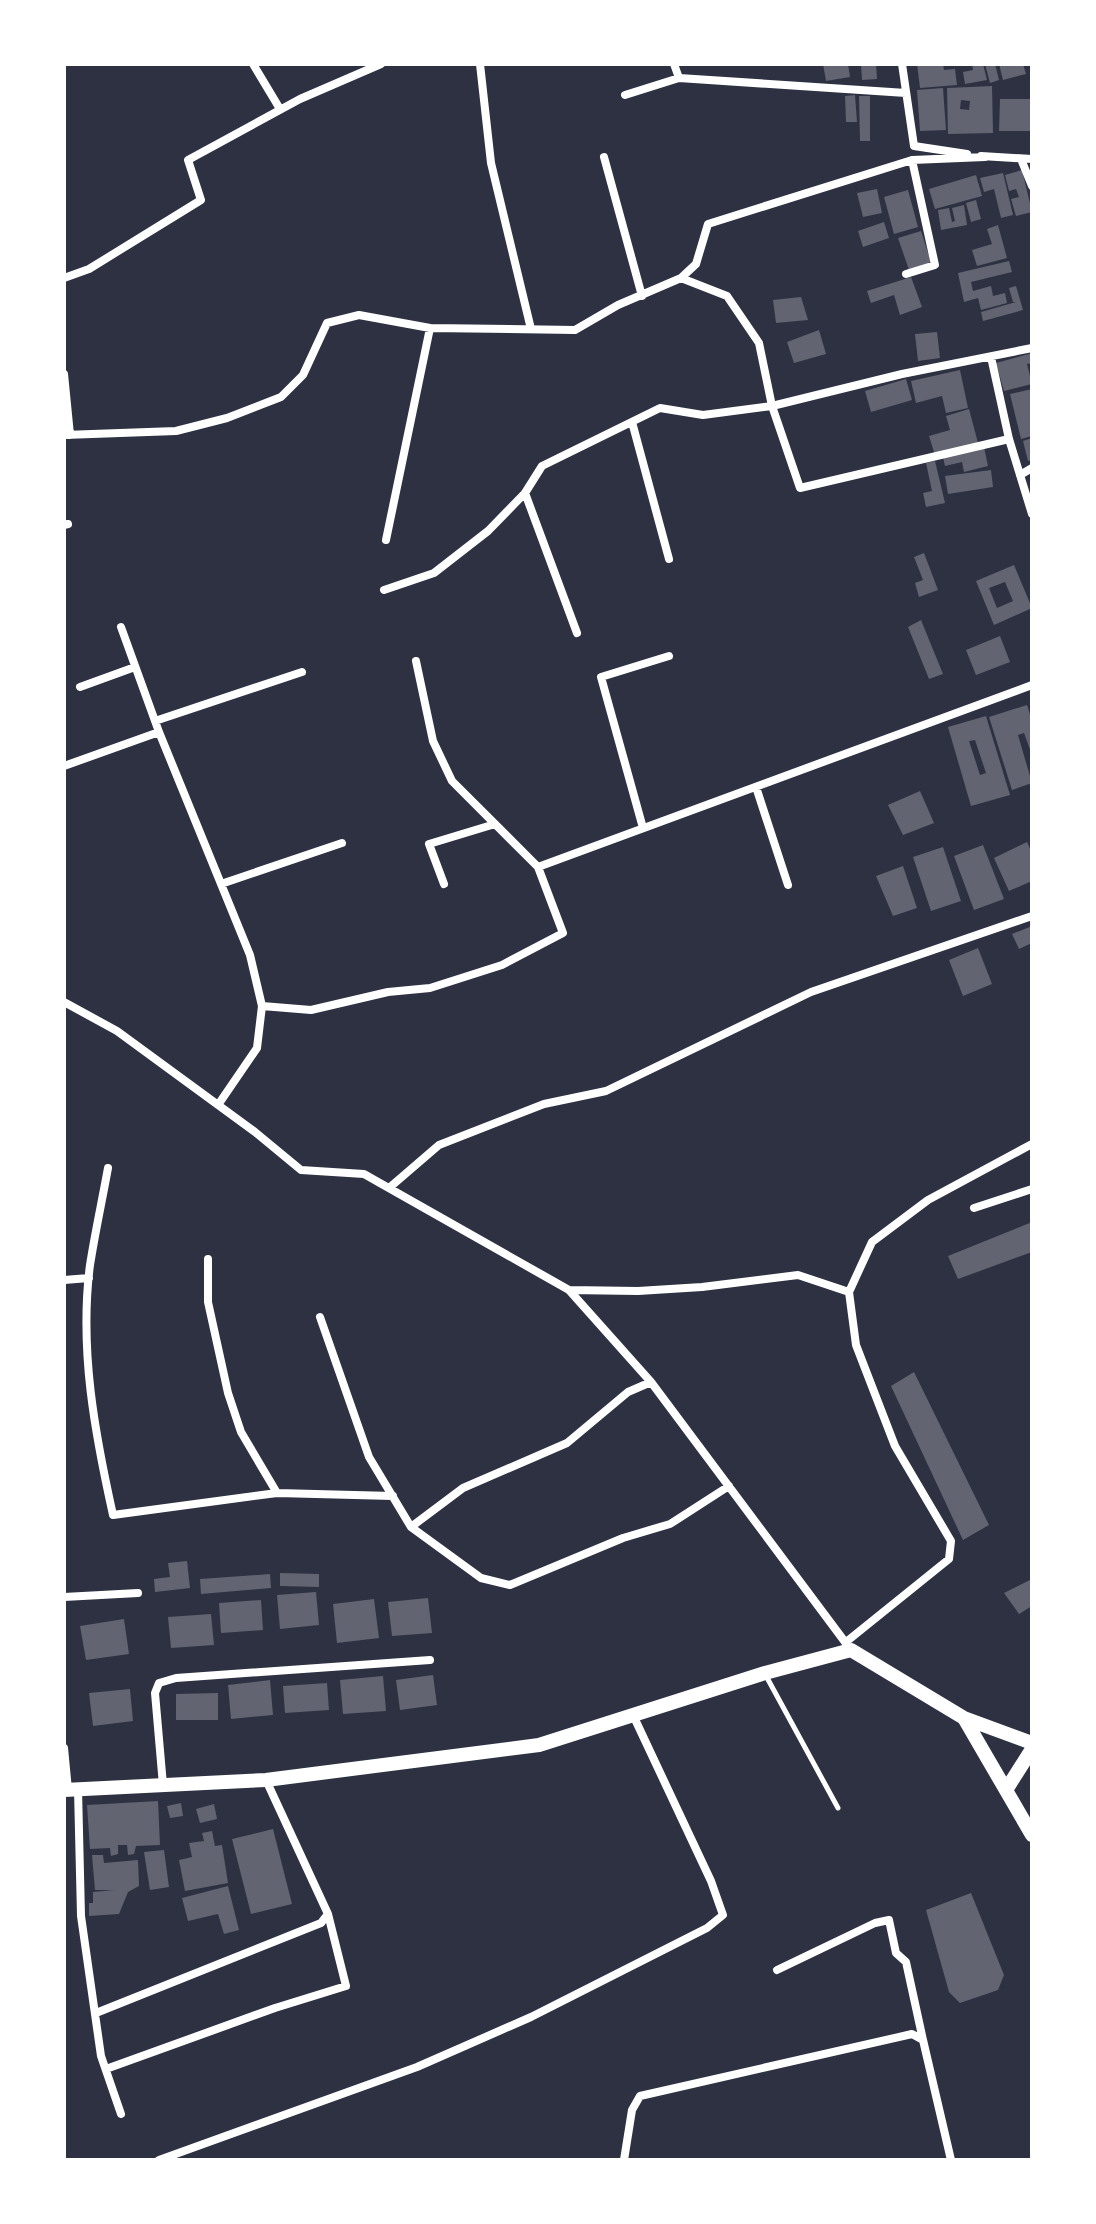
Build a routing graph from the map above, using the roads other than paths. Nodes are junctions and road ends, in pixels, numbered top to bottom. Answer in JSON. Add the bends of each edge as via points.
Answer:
{"nodes":[{"id":1,"x":253,"y":64,"type":"edge"},
{"id":2,"x":381,"y":64,"type":"edge"},
{"id":3,"x":480,"y":64,"type":"edge"},
{"id":4,"x":674,"y":64,"type":"edge"},
{"id":5,"x":902,"y":64,"type":"edge"},
{"id":6,"x":679,"y":78,"type":"junction"},
{"id":7,"x":906,"y":93,"type":"junction"},
{"id":8,"x":625,"y":95,"type":"dead end"},
{"id":9,"x":280,"y":109,"type":"junction"},
{"id":10,"x":604,"y":157,"type":"dead end"},
{"id":11,"x":985,"y":157,"type":"junction"},
{"id":12,"x":1021,"y":159,"type":"junction"},
{"id":13,"x":1032,"y":159,"type":"edge"},
{"id":14,"x":912,"y":160,"type":"junction"},
{"id":15,"x":1032,"y":186,"type":"edge"},
{"id":16,"x":906,"y":274,"type":"dead end"},
{"id":17,"x":64,"y":278,"type":"edge"},
{"id":18,"x":681,"y":278,"type":"junction"},
{"id":19,"x":642,"y":296,"type":"junction"},
{"id":20,"x":430,"y":328,"type":"junction"},
{"id":21,"x":531,"y":329,"type":"junction"},
{"id":22,"x":1032,"y":348,"type":"edge"},
{"id":23,"x":991,"y":357,"type":"junction"},
{"id":24,"x":64,"y":374,"type":"edge"},
{"id":25,"x":772,"y":406,"type":"junction"},
{"id":26,"x":632,"y":422,"type":"junction"},
{"id":27,"x":67,"y":435,"type":"edge"},
{"id":28,"x":1009,"y":439,"type":"junction"},
{"id":29,"x":1032,"y":468,"type":"edge"},
{"id":30,"x":1020,"y":475,"type":"junction"},
{"id":31,"x":525,"y":493,"type":"junction"},
{"id":32,"x":1032,"y":514,"type":"edge"},
{"id":33,"x":386,"y":540,"type":"dead end"},
{"id":34,"x":669,"y":559,"type":"dead end"},
{"id":35,"x":384,"y":590,"type":"dead end"},
{"id":36,"x":121,"y":627,"type":"dead end"},
{"id":37,"x":577,"y":633,"type":"dead end"},
{"id":38,"x":669,"y":656,"type":"dead end"},
{"id":39,"x":416,"y":661,"type":"dead end"},
{"id":40,"x":135,"y":667,"type":"junction"},
{"id":41,"x":302,"y":672,"type":"dead end"},
{"id":42,"x":1032,"y":685,"type":"edge"},
{"id":43,"x":80,"y":687,"type":"dead end"},
{"id":44,"x":155,"y":721,"type":"junction"},
{"id":45,"x":159,"y":732,"type":"junction"},
{"id":46,"x":64,"y":766,"type":"edge"},
{"id":47,"x":756,"y":787,"type":"junction"},
{"id":48,"x":495,"y":824,"type":"junction"},
{"id":49,"x":643,"y":828,"type":"junction"},
{"id":50,"x":342,"y":843,"type":"dead end"},
{"id":51,"x":538,"y":867,"type":"junction"},
{"id":52,"x":221,"y":884,"type":"junction"},
{"id":53,"x":444,"y":884,"type":"dead end"},
{"id":54,"x":788,"y":885,"type":"dead end"},
{"id":55,"x":1032,"y":916,"type":"edge"},
{"id":56,"x":64,"y":1002,"type":"edge"},
{"id":57,"x":262,"y":1006,"type":"junction"},
{"id":58,"x":218,"y":1105,"type":"junction"},
{"id":59,"x":1032,"y":1144,"type":"edge"},
{"id":60,"x":108,"y":1168,"type":"dead end"},
{"id":61,"x":389,"y":1188,"type":"junction"},
{"id":62,"x":1032,"y":1189,"type":"edge"},
{"id":63,"x":974,"y":1208,"type":"dead end"},
{"id":64,"x":208,"y":1259,"type":"dead end"},
{"id":65,"x":89,"y":1278,"type":"junction"},
{"id":66,"x":64,"y":1280,"type":"edge"},
{"id":67,"x":569,"y":1290,"type":"junction"},
{"id":68,"x":849,"y":1292,"type":"junction"},
{"id":69,"x":320,"y":1317,"type":"dead end"},
{"id":70,"x":651,"y":1382,"type":"junction"},
{"id":71,"x":729,"y":1486,"type":"junction"},
{"id":72,"x":277,"y":1493,"type":"junction"},
{"id":73,"x":393,"y":1496,"type":"junction"},
{"id":74,"x":411,"y":1527,"type":"junction"},
{"id":75,"x":138,"y":1593,"type":"dead end"},
{"id":76,"x":64,"y":1597,"type":"edge"},
{"id":77,"x":848,"y":1646,"type":"junction"},
{"id":78,"x":430,"y":1660,"type":"dead end"},
{"id":79,"x":765,"y":1673,"type":"junction"},
{"id":80,"x":633,"y":1715,"type":"junction"},
{"id":81,"x":964,"y":1718,"type":"junction"},
{"id":82,"x":1032,"y":1746,"type":"edge"},
{"id":83,"x":64,"y":1748,"type":"edge"},
{"id":84,"x":266,"y":1780,"type":"junction"},
{"id":85,"x":163,"y":1785,"type":"junction"},
{"id":86,"x":70,"y":1790,"type":"edge"},
{"id":87,"x":1006,"y":1790,"type":"junction"},
{"id":88,"x":838,"y":1808,"type":"dead end"},
{"id":89,"x":1032,"y":1835,"type":"edge"},
{"id":90,"x":328,"y":1914,"type":"junction"},
{"id":91,"x":777,"y":1970,"type":"dead end"},
{"id":92,"x":96,"y":2013,"type":"junction"},
{"id":93,"x":923,"y":2040,"type":"junction"},
{"id":94,"x":106,"y":2069,"type":"junction"},
{"id":95,"x":121,"y":2114,"type":"dead end"},
{"id":96,"x":159,"y":2160,"type":"edge"},
{"id":97,"x":624,"y":2160,"type":"edge"},
{"id":98,"x":951,"y":2160,"type":"edge"}],
"edges":[{"from":1,"to":9,"type":"street"},
{"from":2,"to":9,"type":"street"},
{"from":3,"to":21,"type":"street","via":[[491,163]]},
{"from":4,"to":6,"type":"street"},
{"from":5,"to":7,"type":"street"},
{"from":6,"to":7,"type":"street"},
{"from":6,"to":8,"type":"street"},
{"from":7,"to":11,"type":"street","via":[[914,146]]},
{"from":9,"to":17,"type":"street","via":[[188,160],[201,200],[89,269]]},
{"from":10,"to":19,"type":"street"},
{"from":11,"to":12,"type":"street"},
{"from":11,"to":14,"type":"street"},
{"from":12,"to":13,"type":"street"},
{"from":12,"to":15,"type":"street"},
{"from":14,"to":16,"type":"street","via":[[935,265]]},
{"from":14,"to":18,"type":"street","via":[[708,224],[696,264]]},
{"from":18,"to":19,"type":"street"},
{"from":18,"to":25,"type":"street","via":[[727,296],[759,343]]},
{"from":19,"to":21,"type":"street","via":[[575,330]]},
{"from":20,"to":21,"type":"street"},
{"from":20,"to":27,"type":"street","via":[[359,315],[327,323],[303,375],[281,397],[176,431]]},
{"from":20,"to":33,"type":"street"},
{"from":22,"to":23,"type":"street"},
{"from":23,"to":25,"type":"street"},
{"from":23,"to":28,"type":"street"},
{"from":24,"to":27,"type":"street"},
{"from":25,"to":26,"type":"street","via":[[703,415],[660,408]]},
{"from":25,"to":28,"type":"street","via":[[800,488]]},
{"from":26,"to":31,"type":"street","via":[[542,466]]},
{"from":26,"to":34,"type":"street"},
{"from":28,"to":30,"type":"street"},
{"from":29,"to":30,"type":"street"},
{"from":30,"to":32,"type":"street"},
{"from":31,"to":35,"type":"street","via":[[488,531],[434,573]]},
{"from":31,"to":37,"type":"street"},
{"from":36,"to":40,"type":"street"},
{"from":38,"to":49,"type":"street","via":[[601,677]]},
{"from":39,"to":48,"type":"street","via":[[433,741],[452,781]]},
{"from":40,"to":43,"type":"street"},
{"from":40,"to":44,"type":"street"},
{"from":41,"to":44,"type":"street"},
{"from":42,"to":47,"type":"street"},
{"from":44,"to":45,"type":"street"},
{"from":45,"to":46,"type":"street"},
{"from":45,"to":52,"type":"street"},
{"from":47,"to":49,"type":"street"},
{"from":47,"to":54,"type":"street"},
{"from":48,"to":51,"type":"street"},
{"from":48,"to":53,"type":"street","via":[[429,844]]},
{"from":49,"to":51,"type":"street"},
{"from":50,"to":52,"type":"street"},
{"from":51,"to":57,"type":"street","via":[[563,933],[502,965],[430,988],[311,1010]]},
{"from":52,"to":57,"type":"street","via":[[250,955]]},
{"from":55,"to":61,"type":"street","via":[[811,992],[606,1091],[544,1104],[439,1145]]},
{"from":56,"to":58,"type":"street","via":[[117,1031]]},
{"from":57,"to":58,"type":"street","via":[[257,1048]]},
{"from":58,"to":61,"type":"street","via":[[301,1170],[364,1174]]},
{"from":59,"to":68,"type":"street","via":[[928,1200],[872,1242]]},
{"from":60,"to":65,"type":"street"},
{"from":61,"to":67,"type":"street"},
{"from":62,"to":63,"type":"street"},
{"from":64,"to":72,"type":"street","via":[[208,1302],[228,1393],[241,1432]]},
{"from":65,"to":66,"type":"street"},
{"from":65,"to":72,"type":"street","via":[[87,1344],[95,1432],[113,1515]]},
{"from":67,"to":68,"type":"street","via":[[702,1287],[798,1275]]},
{"from":67,"to":70,"type":"street"},
{"from":68,"to":77,"type":"street","via":[[856,1345],[895,1446],[951,1541],[949,1559]]},
{"from":69,"to":73,"type":"street","via":[[369,1457]]},
{"from":70,"to":71,"type":"street"},
{"from":70,"to":74,"type":"street","via":[[628,1392],[567,1443],[463,1488]]},
{"from":71,"to":74,"type":"street","via":[[670,1524],[510,1585],[481,1578]]},
{"from":71,"to":77,"type":"street"},
{"from":72,"to":73,"type":"street"},
{"from":73,"to":74,"type":"street"},
{"from":75,"to":76,"type":"street"},
{"from":77,"to":79,"type":"street"},
{"from":77,"to":81,"type":"street"},
{"from":78,"to":85,"type":"street","via":[[159,1683],[155,1693]]},
{"from":79,"to":80,"type":"street"},
{"from":79,"to":88,"type":"lane"},
{"from":80,"to":84,"type":"street","via":[[539,1745]]},
{"from":80,"to":96,"type":"street","via":[[723,1915],[707,1928],[503,2030],[417,2067]]},
{"from":81,"to":82,"type":"street"},
{"from":81,"to":87,"type":"street"},
{"from":82,"to":87,"type":"street"},
{"from":83,"to":86,"type":"street"},
{"from":84,"to":85,"type":"street"},
{"from":84,"to":90,"type":"street"},
{"from":85,"to":86,"type":"street"},
{"from":86,"to":92,"type":"street"},
{"from":87,"to":89,"type":"street"},
{"from":90,"to":92,"type":"street","via":[[321,1923]]},
{"from":90,"to":94,"type":"street","via":[[346,1986]]},
{"from":91,"to":93,"type":"street","via":[[889,1920],[896,1953],[906,1962]]},
{"from":92,"to":94,"type":"street"},
{"from":93,"to":97,"type":"street","via":[[912,2034],[640,2096],[632,2110]]},
{"from":93,"to":98,"type":"street"},
{"from":94,"to":95,"type":"street"}]}
